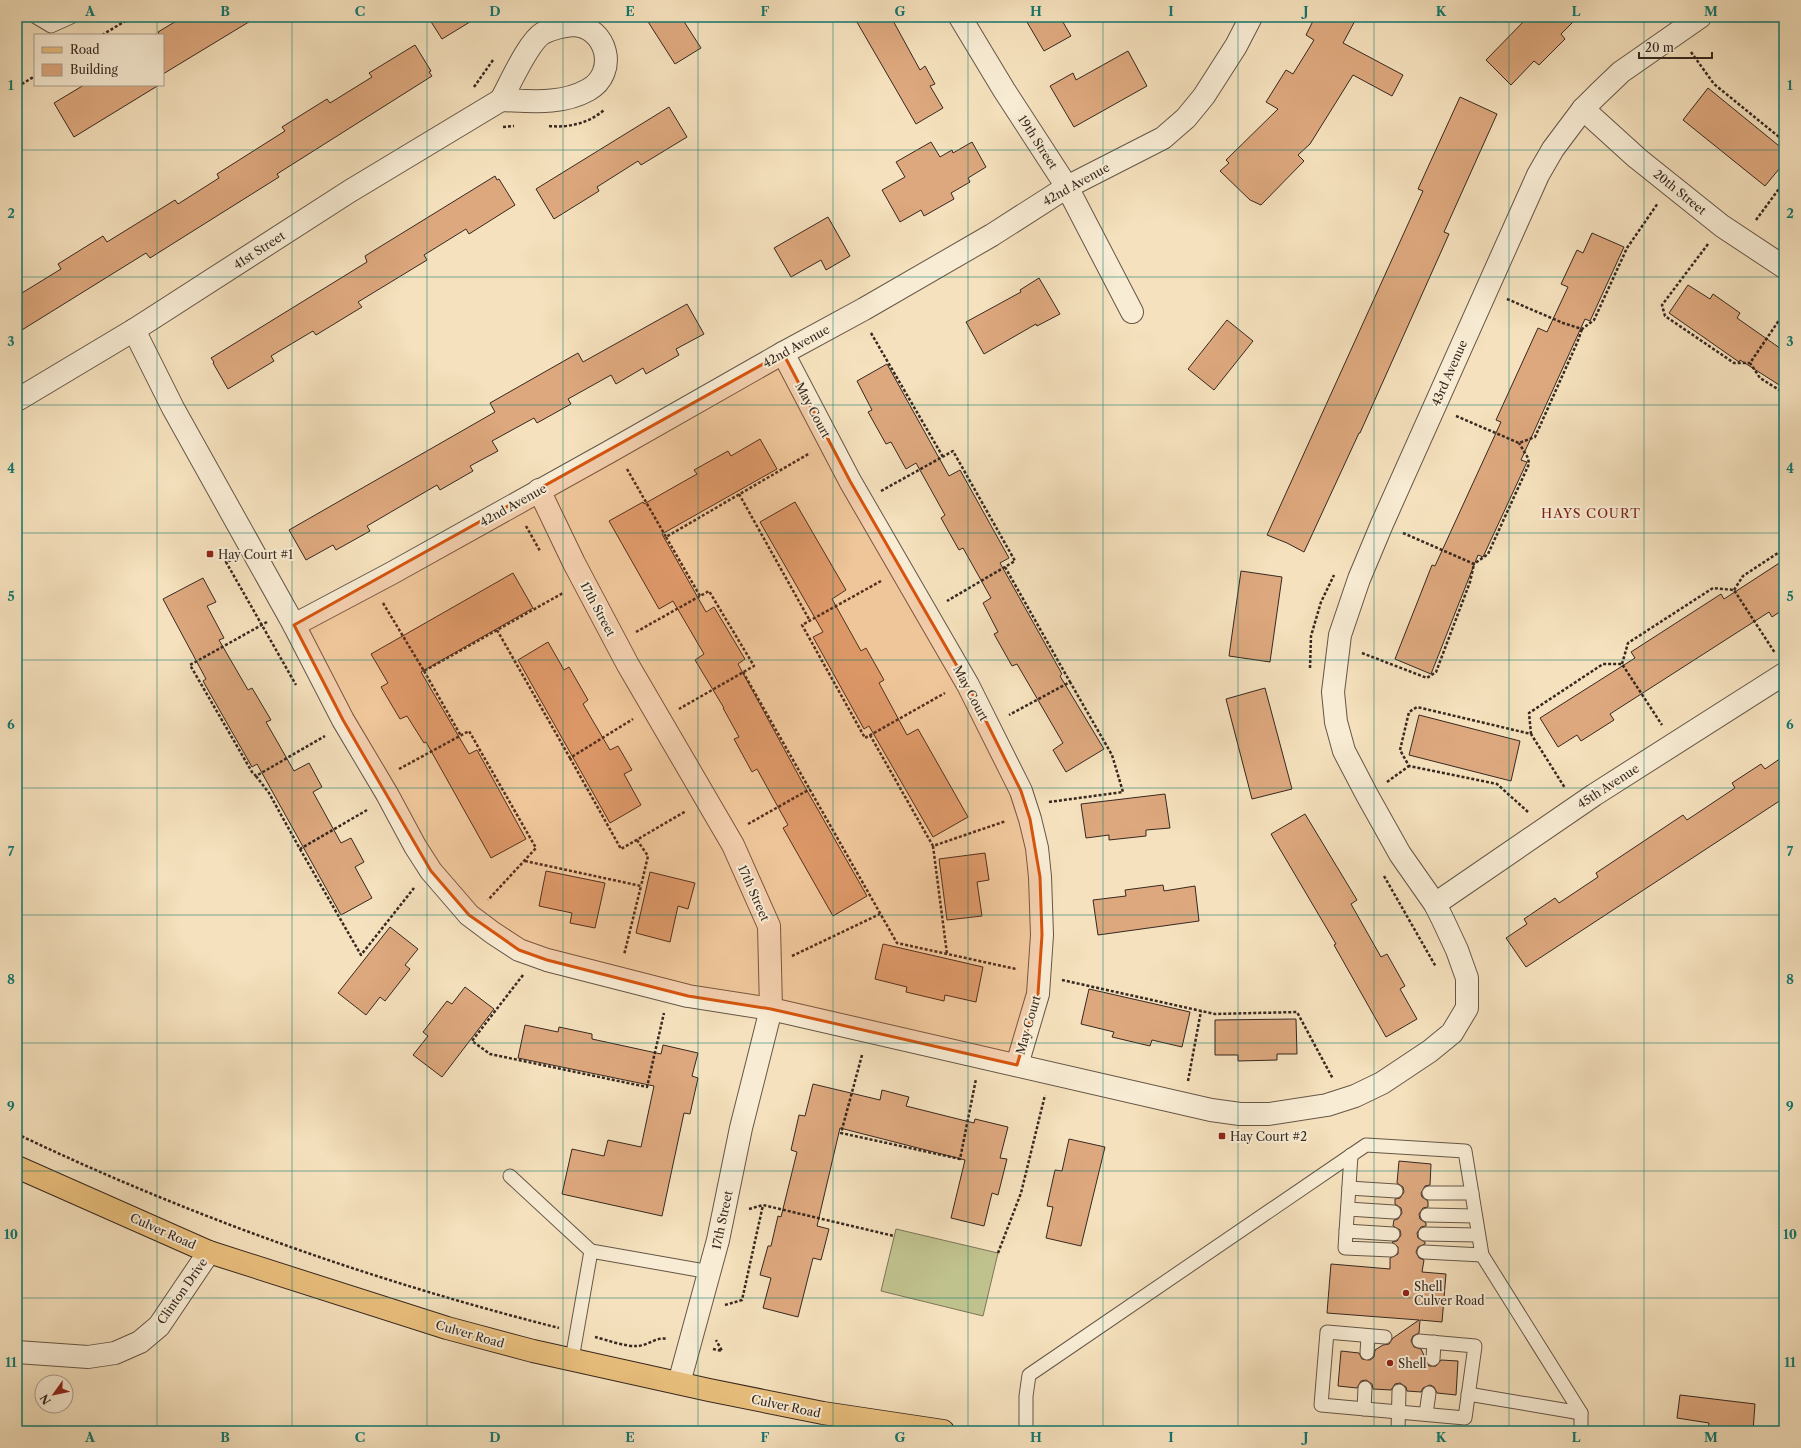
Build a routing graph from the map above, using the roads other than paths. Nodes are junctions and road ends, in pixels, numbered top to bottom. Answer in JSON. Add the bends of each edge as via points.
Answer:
{"nodes":[{"id":1,"x":36,"y":17,"type":"edge"},
{"id":2,"x":71,"y":17,"type":"edge"},
{"id":3,"x":960,"y":17,"type":"edge"},
{"id":4,"x":1251,"y":17,"type":"edge"},
{"id":5,"x":1700,"y":17,"type":"edge"},
{"id":6,"x":501,"y":100,"type":"junction"},
{"id":7,"x":1583,"y":109,"type":"junction"},
{"id":8,"x":1067,"y":187,"type":"junction"},
{"id":9,"x":1784,"y":268,"type":"edge"},
{"id":10,"x":1132,"y":312,"type":"dead end"},
{"id":11,"x":134,"y":330,"type":"junction"},
{"id":12,"x":782,"y":353,"type":"junction"},
{"id":13,"x":17,"y":400,"type":"edge"},
{"id":14,"x":539,"y":490,"type":"junction"},
{"id":15,"x":294,"y":625,"type":"junction"},
{"id":16,"x":1784,"y":674,"type":"edge"},
{"id":17,"x":1435,"y":904,"type":"junction"},
{"id":18,"x":771,"y":1009,"type":"junction"},
{"id":19,"x":1017,"y":1064,"type":"junction"},
{"id":20,"x":1351,"y":1155,"type":"junction"},
{"id":21,"x":17,"y":1167,"type":"edge"},
{"id":22,"x":510,"y":1176,"type":"dead end"},
{"id":23,"x":1349,"y":1188,"type":"junction"},
{"id":24,"x":1396,"y":1191,"type":"dead end"},
{"id":25,"x":1429,"y":1193,"type":"dead end"},
{"id":26,"x":1472,"y":1194,"type":"junction"},
{"id":27,"x":1348,"y":1209,"type":"junction"},
{"id":28,"x":1394,"y":1212,"type":"dead end"},
{"id":29,"x":1427,"y":1215,"type":"dead end"},
{"id":30,"x":1475,"y":1216,"type":"junction"},
{"id":31,"x":1346,"y":1231,"type":"junction"},
{"id":32,"x":1393,"y":1234,"type":"dead end"},
{"id":33,"x":1426,"y":1234,"type":"dead end"},
{"id":34,"x":1478,"y":1235,"type":"junction"},
{"id":35,"x":1391,"y":1250,"type":"dead end"},
{"id":36,"x":590,"y":1251,"type":"junction"},
{"id":37,"x":209,"y":1252,"type":"junction"},
{"id":38,"x":1424,"y":1252,"type":"dead end"},
{"id":39,"x":1482,"y":1255,"type":"junction"},
{"id":40,"x":710,"y":1272,"type":"junction"},
{"id":41,"x":1368,"y":1336,"type":"junction"},
{"id":42,"x":1385,"y":1337,"type":"dead end"},
{"id":43,"x":1418,"y":1341,"type":"dead end"},
{"id":44,"x":1434,"y":1342,"type":"junction"},
{"id":45,"x":17,"y":1352,"type":"edge"},
{"id":46,"x":1367,"y":1353,"type":"dead end"},
{"id":47,"x":572,"y":1359,"type":"junction"},
{"id":48,"x":1433,"y":1359,"type":"dead end"},
{"id":49,"x":679,"y":1383,"type":"junction"},
{"id":50,"x":1365,"y":1388,"type":"dead end"},
{"id":51,"x":1399,"y":1391,"type":"dead end"},
{"id":52,"x":1429,"y":1393,"type":"dead end"},
{"id":53,"x":1468,"y":1394,"type":"junction"},
{"id":54,"x":1364,"y":1409,"type":"junction"},
{"id":55,"x":1398,"y":1412,"type":"junction"},
{"id":56,"x":1581,"y":1412,"type":"junction"},
{"id":57,"x":1426,"y":1414,"type":"junction"},
{"id":58,"x":943,"y":1431,"type":"edge"},
{"id":59,"x":1026,"y":1431,"type":"edge"},
{"id":60,"x":1398,"y":1431,"type":"edge"},
{"id":61,"x":1580,"y":1431,"type":"edge"}],
"edges":[{"from":1,"to":2,"type":"lane","via":[[51,26]]},
{"from":3,"to":8,"type":"street","name":"19th Street"},
{"from":4,"to":8,"type":"street","name":"42nd Avenue","via":[[1204,96],[1186,118],[1163,138]]},
{"from":5,"to":7,"type":"street","name":"43rd Avenue","via":[[1621,72]]},
{"from":6,"to":6,"type":"street","via":[[551,102],[590,90],[601,80],[606,66],[606,52],[600,39],[583,25],[557,27],[542,34],[527,52]]},
{"from":6,"to":11,"type":"street","name":"41st Street","via":[[350,192]]},
{"from":7,"to":9,"type":"street","name":"20th Street","via":[[1637,158],[1722,226]]},
{"from":7,"to":17,"type":"street","name":"43rd Avenue","via":[[1553,149],[1538,175],[1382,524],[1359,579],[1338,644],[1333,692],[1336,722],[1344,751],[1400,854]]},
{"from":8,"to":10,"type":"street","name":"19th Street"},
{"from":8,"to":12,"type":"street","name":"42nd Avenue","via":[[992,235]]},
{"from":11,"to":13,"type":"street","name":"41st Street"},
{"from":11,"to":15,"type":"street","name":"43rd Avenue","via":[[173,408]]},
{"from":12,"to":14,"type":"street","name":"42nd Avenue"},
{"from":12,"to":19,"type":"street","name":"May Court","via":[[829,441],[966,681],[1021,791],[1037,848],[1042,935],[1038,994]]},
{"from":14,"to":15,"type":"street","name":"42nd Avenue"},
{"from":14,"to":18,"type":"street","name":"17th Street","via":[[616,643],[727,835],[757,898],[769,926]]},
{"from":15,"to":18,"type":"street","name":"43rd Avenue","via":[[343,720],[414,846],[431,871],[472,917],[519,950],[547,960],[688,996]]},
{"from":16,"to":17,"type":"street","name":"45th Avenue","via":[[1576,806]]},
{"from":17,"to":19,"type":"street","name":"43rd Avenue","via":[[1467,978],[1467,1008],[1452,1033],[1430,1051],[1382,1083],[1355,1096],[1327,1105],[1268,1114],[1240,1114],[1211,1110]]},
{"from":18,"to":19,"type":"street","name":"43rd Avenue"},
{"from":18,"to":40,"type":"street","name":"17th Street","via":[[741,1128]]},
{"from":20,"to":23,"type":"lane"},
{"from":20,"to":26,"type":"lane","via":[[1366,1145],[1466,1151]]},
{"from":20,"to":59,"type":"lane","via":[[1029,1375]]},
{"from":21,"to":37,"type":"main road","name":"Culver Road"},
{"from":22,"to":36,"type":"lane"},
{"from":23,"to":24,"type":"lane"},
{"from":23,"to":27,"type":"lane"},
{"from":25,"to":26,"type":"lane"},
{"from":26,"to":30,"type":"lane"},
{"from":27,"to":28,"type":"lane"},
{"from":27,"to":31,"type":"lane"},
{"from":29,"to":30,"type":"lane"},
{"from":30,"to":34,"type":"lane"},
{"from":31,"to":32,"type":"lane"},
{"from":31,"to":35,"type":"lane","via":[[1345,1248]]},
{"from":33,"to":34,"type":"lane"},
{"from":34,"to":39,"type":"lane"},
{"from":36,"to":40,"type":"lane"},
{"from":36,"to":47,"type":"lane"},
{"from":37,"to":45,"type":"street","name":"Clinton Drive","via":[[159,1326],[140,1342],[115,1353],[88,1357]]},
{"from":37,"to":47,"type":"main road","name":"Culver Road","via":[[447,1328]]},
{"from":38,"to":39,"type":"lane"},
{"from":39,"to":56,"type":"lane"},
{"from":40,"to":49,"type":"street","name":"17th Street"},
{"from":41,"to":42,"type":"lane"},
{"from":41,"to":46,"type":"lane"},
{"from":41,"to":54,"type":"lane","via":[[1327,1332],[1321,1405]]},
{"from":43,"to":44,"type":"lane"},
{"from":44,"to":48,"type":"lane"},
{"from":44,"to":53,"type":"lane","via":[[1475,1346]]},
{"from":47,"to":49,"type":"main road","name":"Culver Road"},
{"from":49,"to":58,"type":"main road","name":"Culver Road","via":[[823,1413]]},
{"from":50,"to":54,"type":"lane"},
{"from":51,"to":55,"type":"lane"},
{"from":52,"to":57,"type":"lane"},
{"from":53,"to":56,"type":"lane"},
{"from":53,"to":57,"type":"lane","via":[[1465,1418]]},
{"from":54,"to":55,"type":"lane"},
{"from":55,"to":57,"type":"lane"},
{"from":55,"to":60,"type":"lane"},
{"from":56,"to":61,"type":"lane"}]}
